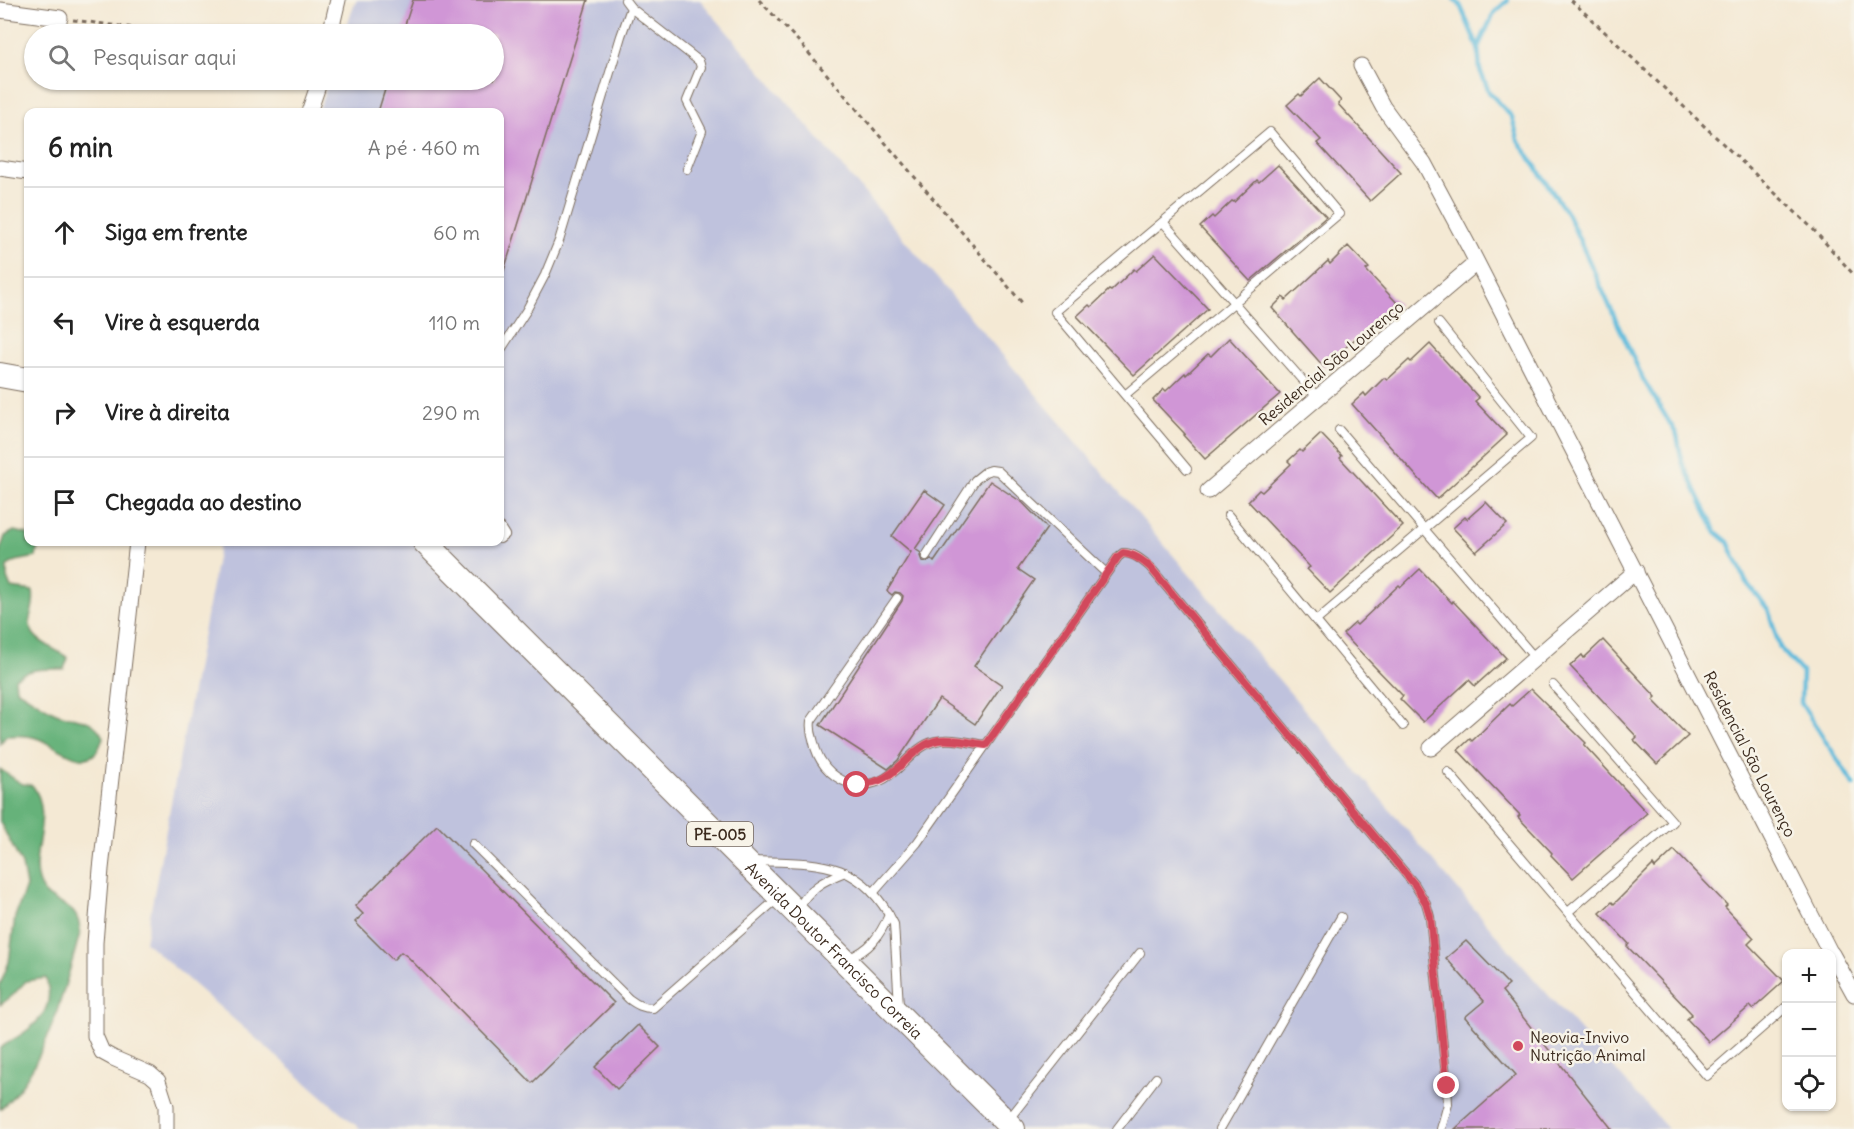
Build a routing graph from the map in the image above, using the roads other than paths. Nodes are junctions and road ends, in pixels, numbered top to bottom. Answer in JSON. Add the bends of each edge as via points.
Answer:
{"nodes":[{"id":1,"x":338,"y":0,"type":"edge"},
{"id":2,"x":625,"y":0,"type":"edge"},
{"id":3,"x":631,"y":8,"type":"junction"},
{"id":4,"x":0,"y":10,"type":"edge"},
{"id":5,"x":60,"y":18,"type":"road end"},
{"id":6,"x":332,"y":24,"type":"edge"},
{"id":7,"x":1361,"y":66,"type":"dead end"},
{"id":8,"x":317,"y":90,"type":"edge"},
{"id":9,"x":310,"y":108,"type":"edge"},
{"id":10,"x":0,"y":168,"type":"edge"},
{"id":11,"x":687,"y":169,"type":"dead end"},
{"id":12,"x":24,"y":171,"type":"edge"},
{"id":13,"x":1163,"y":222,"type":"junction"},
{"id":14,"x":1476,"y":262,"type":"junction"},
{"id":15,"x":1234,"y":302,"type":"junction"},
{"id":16,"x":1439,"y":322,"type":"dead end"},
{"id":17,"x":504,"y":333,"type":"edge"},
{"id":18,"x":510,"y":335,"type":"junction"},
{"id":19,"x":504,"y":345,"type":"edge"},
{"id":20,"x":0,"y":375,"type":"edge"},
{"id":21,"x":24,"y":379,"type":"edge"},
{"id":22,"x":1125,"y":394,"type":"junction"},
{"id":23,"x":1317,"y":398,"type":"junction"},
{"id":24,"x":1339,"y":430,"type":"dead end"},
{"id":25,"x":1187,"y":468,"type":"dead end"},
{"id":26,"x":1208,"y":491,"type":"dead end"},
{"id":27,"x":1228,"y":515,"type":"dead end"},
{"id":28,"x":1424,"y":529,"type":"junction"},
{"id":29,"x":137,"y":546,"type":"edge"},
{"id":30,"x":435,"y":548,"type":"edge"},
{"id":31,"x":926,"y":556,"type":"dead end"},
{"id":32,"x":1636,"y":571,"type":"junction"},
{"id":33,"x":1106,"y":573,"type":"junction"},
{"id":34,"x":897,"y":598,"type":"dead end"},
{"id":35,"x":1316,"y":621,"type":"junction"},
{"id":36,"x":1535,"y":658,"type":"junction"},
{"id":37,"x":1553,"y":685,"type":"dead end"},
{"id":38,"x":1403,"y":726,"type":"dead end"},
{"id":39,"x":986,"y":745,"type":"junction"},
{"id":40,"x":1431,"y":748,"type":"dead end"},
{"id":41,"x":1448,"y":772,"type":"dead end"},
{"id":42,"x":473,"y":844,"type":"dead end"},
{"id":43,"x":746,"y":861,"type":"junction"},
{"id":44,"x":845,"y":872,"type":"junction"},
{"id":45,"x":873,"y":893,"type":"junction"},
{"id":46,"x":781,"y":896,"type":"junction"},
{"id":47,"x":1568,"y":912,"type":"junction"},
{"id":48,"x":798,"y":913,"type":"junction"},
{"id":49,"x":889,"y":915,"type":"junction"},
{"id":50,"x":1341,"y":916,"type":"dead end"},
{"id":51,"x":1827,"y":949,"type":"edge"},
{"id":52,"x":1140,"y":953,"type":"dead end"},
{"id":53,"x":845,"y":960,"type":"junction"},
{"id":54,"x":1836,"y":965,"type":"edge"},
{"id":55,"x":1854,"y":994,"type":"edge"},
{"id":56,"x":1782,"y":1010,"type":"edge"},
{"id":57,"x":899,"y":1013,"type":"junction"},
{"id":58,"x":1156,"y":1078,"type":"dead end"},
{"id":59,"x":1010,"y":1126,"type":"edge"},
{"id":60,"x":166,"y":1129,"type":"edge"},
{"id":61,"x":1117,"y":1129,"type":"edge"},
{"id":62,"x":1220,"y":1129,"type":"edge"},
{"id":63,"x":1441,"y":1129,"type":"edge"}],
"edges":[{"from":1,"to":6,"type":"street"},
{"from":2,"to":3,"type":"lane"},
{"from":3,"to":11,"type":"lane","via":[[699,61],[701,67],[687,101],[702,131]]},
{"from":3,"to":18,"type":"lane","via":[[559,241],[545,276]]},
{"from":4,"to":5,"type":"street"},
{"from":7,"to":14,"type":"street","name":"Residencial São Lourenço","via":[[1383,107],[1424,163]]},
{"from":8,"to":9,"type":"street"},
{"from":10,"to":12,"type":"street"},
{"from":13,"to":15,"type":"lane"},
{"from":13,"to":15,"type":"lane","via":[[1270,132],[1340,214]]},
{"from":13,"to":22,"type":"lane","via":[[1054,312]]},
{"from":14,"to":23,"type":"street","name":"Residencial São Lourenço"},
{"from":14,"to":32,"type":"street","name":"Residencial São Lourenço"},
{"from":15,"to":22,"type":"lane"},
{"from":15,"to":23,"type":"lane"},
{"from":16,"to":28,"type":"lane","via":[[1531,438]]},
{"from":17,"to":18,"type":"lane"},
{"from":18,"to":19,"type":"lane"},
{"from":20,"to":21,"type":"main road"},
{"from":22,"to":25,"type":"lane"},
{"from":23,"to":26,"type":"street","name":"Residencial São Lourenço"},
{"from":24,"to":28,"type":"lane"},
{"from":27,"to":35,"type":"lane"},
{"from":28,"to":35,"type":"lane"},
{"from":28,"to":36,"type":"lane"},
{"from":29,"to":60,"type":"street","via":[[101,868],[95,943],[95,1036],[102,1052],[150,1074],[158,1082],[166,1106]]},
{"from":30,"to":43,"type":"main road","name":"Avenida Doutor Francisco Correia","number":"PE-005"},
{"from":31,"to":33,"type":"lane","via":[[975,480],[991,470],[998,471]]},
{"from":32,"to":36,"type":"street"},
{"from":32,"to":51,"type":"street","name":"Residencial São Lourenço"},
{"from":33,"to":39,"type":"lane"},
{"from":33,"to":63,"type":"lane","via":[[1123,553],[1150,567],[1426,903],[1447,1086],[1448,1104]]},
{"from":34,"to":39,"type":"lane","via":[[811,721],[815,751],[822,764],[838,780],[857,785],[880,781],[926,744],[937,740]]},
{"from":35,"to":38,"type":"lane"},
{"from":36,"to":40,"type":"street"},
{"from":37,"to":47,"type":"lane","via":[[1672,822]]},
{"from":39,"to":45,"type":"lane","via":[[917,843]]},
{"from":41,"to":47,"type":"lane"},
{"from":42,"to":46,"type":"lane","via":[[629,999],[645,1008],[653,1008]]},
{"from":43,"to":44,"type":"lane","via":[[826,865]]},
{"from":43,"to":46,"type":"main road","name":"Avenida Doutor Francisco Correia","number":"PE-005"},
{"from":44,"to":45,"type":"lane"},
{"from":44,"to":48,"type":"lane","via":[[813,890]]},
{"from":45,"to":49,"type":"lane"},
{"from":46,"to":48,"type":"main road","name":"Avenida Doutor Francisco Correia","number":"PE-005"},
{"from":47,"to":56,"type":"lane","via":[[1707,1076]]},
{"from":48,"to":53,"type":"main road","name":"Avenida Doutor Francisco Correia","number":"PE-005"},
{"from":49,"to":53,"type":"lane","via":[[876,941]]},
{"from":49,"to":57,"type":"lane","via":[[894,924]]},
{"from":50,"to":62,"type":"lane"},
{"from":52,"to":59,"type":"lane"},
{"from":53,"to":57,"type":"main road","name":"Avenida Doutor Francisco Correia","number":"PE-005"},
{"from":54,"to":55,"type":"street","name":"Residencial São Lourenço"},
{"from":57,"to":59,"type":"main road","name":"Avenida Doutor Francisco Correia","number":"PE-005"},
{"from":58,"to":61,"type":"lane"}]}
